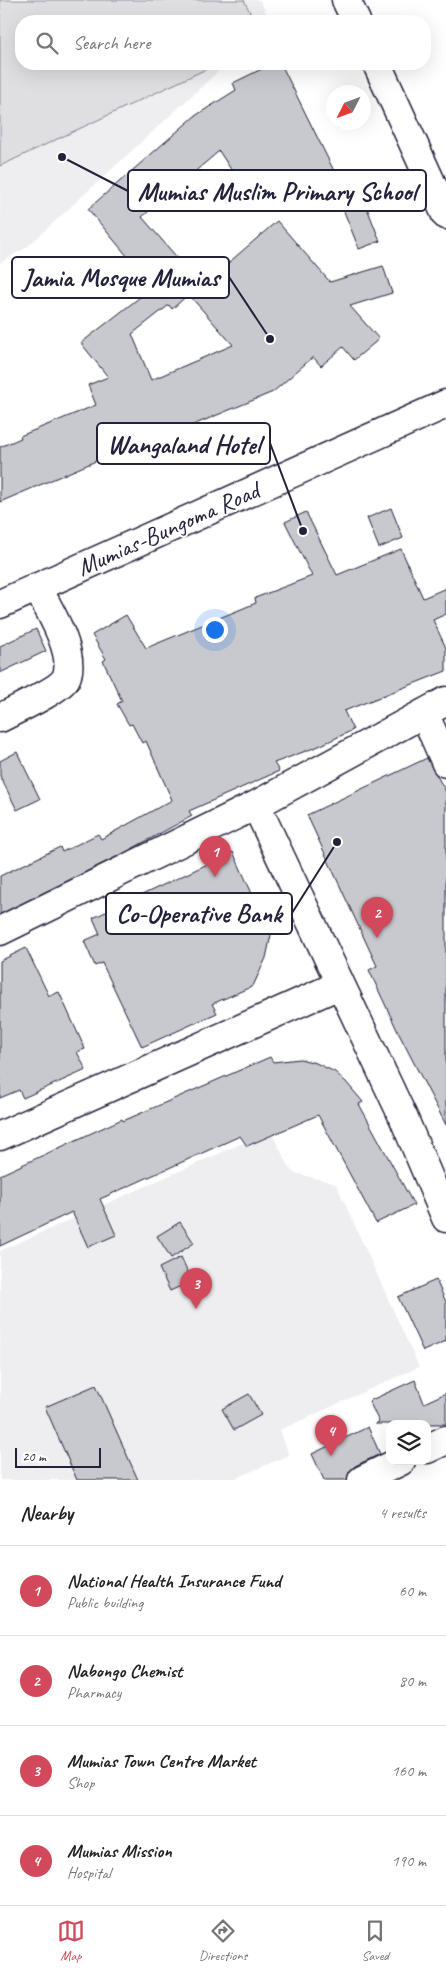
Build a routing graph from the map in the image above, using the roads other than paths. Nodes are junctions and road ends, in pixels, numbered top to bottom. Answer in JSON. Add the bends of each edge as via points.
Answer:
{"nodes":[{"id":1,"x":346,"y":0,"type":"edge"},
{"id":2,"x":353,"y":15,"type":"edge"},
{"id":3,"x":379,"y":70,"type":"edge"},
{"id":4,"x":446,"y":216,"type":"edge"},
{"id":5,"x":446,"y":404,"type":"edge"},
{"id":6,"x":37,"y":587,"type":"junction"},
{"id":7,"x":0,"y":604,"type":"edge"},
{"id":8,"x":435,"y":707,"type":"edge"},
{"id":9,"x":0,"y":718,"type":"edge"},
{"id":10,"x":446,"y":763,"type":"edge"},
{"id":11,"x":256,"y":805,"type":"junction"},
{"id":12,"x":0,"y":931,"type":"edge"},
{"id":13,"x":339,"y":985,"type":"junction"},
{"id":14,"x":0,"y":1136,"type":"edge"},
{"id":15,"x":446,"y":1218,"type":"edge"},
{"id":16,"x":446,"y":1440,"type":"edge"},
{"id":17,"x":431,"y":1447,"type":"edge"},
{"id":18,"x":393,"y":1465,"type":"edge"},
{"id":19,"x":362,"y":1480,"type":"edge"}],
"edges":[{"from":1,"to":2,"type":"street"},
{"from":3,"to":4,"type":"street"},
{"from":5,"to":6,"type":"street","name":"Mumias-Bungoma Road"},
{"from":6,"to":7,"type":"street","name":"Mumias-Bungoma Road"},
{"from":6,"to":9,"type":"street","via":[[58,627],[67,654],[66,679],[55,689]]},
{"from":8,"to":10,"type":"street"},
{"from":8,"to":11,"type":"street"},
{"from":11,"to":12,"type":"street"},
{"from":11,"to":13,"type":"street"},
{"from":13,"to":14,"type":"street"},
{"from":13,"to":15,"type":"street","via":[[404,1118]]},
{"from":16,"to":17,"type":"street"},
{"from":18,"to":19,"type":"street"}]}
